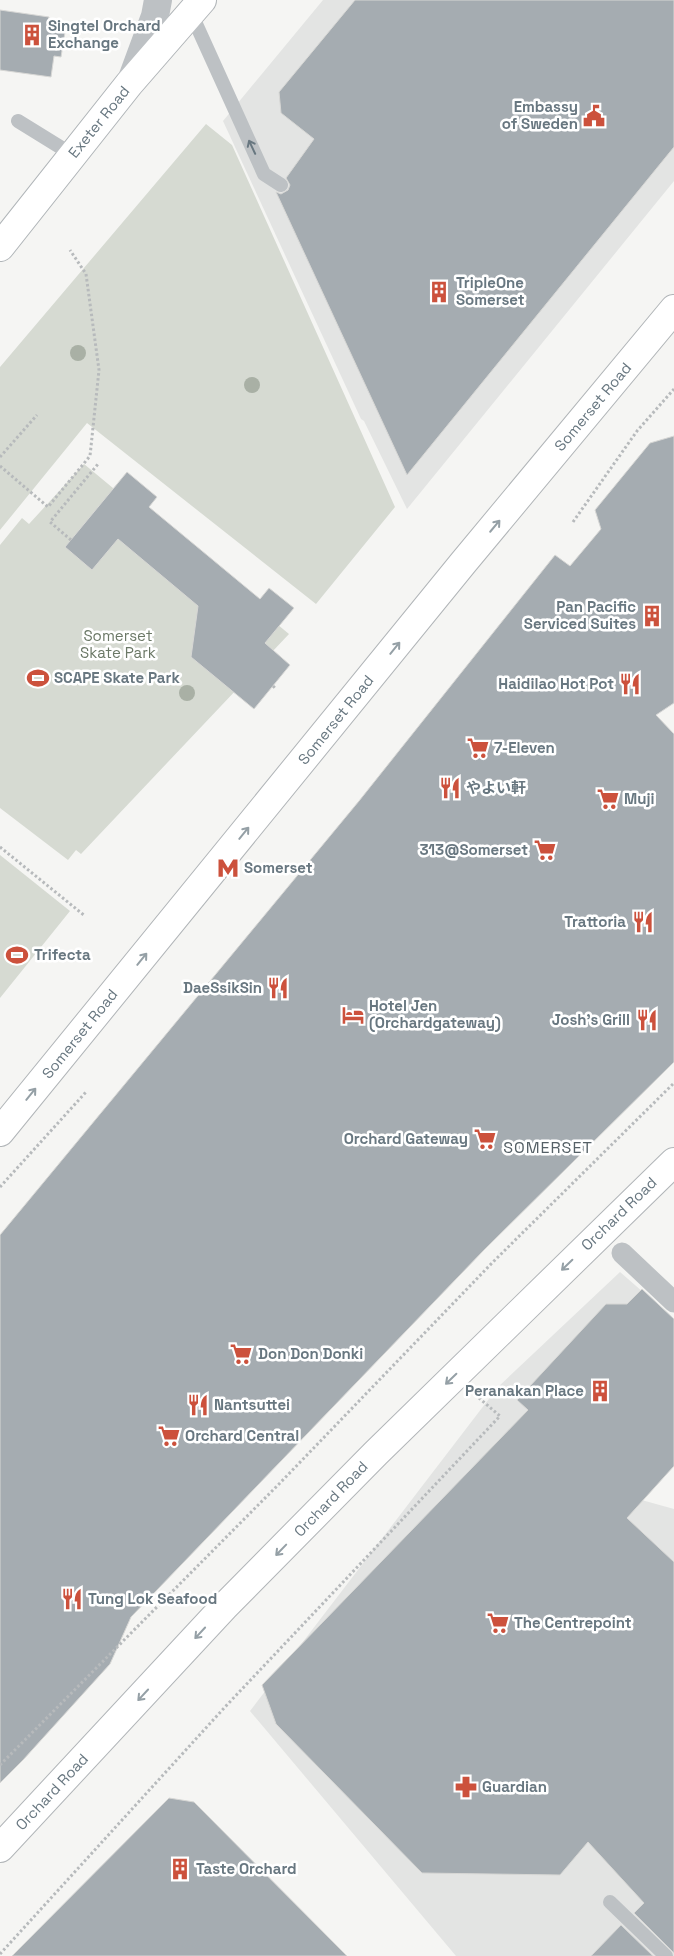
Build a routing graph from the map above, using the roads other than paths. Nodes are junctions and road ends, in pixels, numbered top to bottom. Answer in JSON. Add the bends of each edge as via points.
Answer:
{"nodes":[{"id":1,"x":158,"y":0,"type":"edge"},
{"id":2,"x":196,"y":7,"type":"edge"},
{"id":3,"x":129,"y":84,"type":"junction"},
{"id":4,"x":18,"y":121,"type":"dead end"},
{"id":5,"x":73,"y":155,"type":"junction"},
{"id":6,"x":281,"y":185,"type":"dead end"},
{"id":7,"x":0,"y":247,"type":"edge"},
{"id":8,"x":674,"y":309,"type":"edge"},
{"id":9,"x":0,"y":1132,"type":"edge"},
{"id":10,"x":674,"y":1162,"type":"edge"},
{"id":11,"x":622,"y":1253,"type":"dead end"},
{"id":12,"x":674,"y":1302,"type":"edge"},
{"id":13,"x":0,"y":1848,"type":"edge"},
{"id":14,"x":610,"y":1902,"type":"dead end"},
{"id":15,"x":666,"y":1956,"type":"edge"}],
"edges":[{"from":1,"to":3,"type":"street"},
{"from":2,"to":3,"type":"main road","name":"Exeter Road"},
{"from":6,"to":2,"type":"lane","one_way":true,"via":[[264,174]]},
{"from":3,"to":5,"type":"main road","name":"Exeter Road"},
{"from":4,"to":5,"type":"lane"},
{"from":5,"to":7,"type":"main road","name":"Exeter Road"},
{"from":9,"to":8,"type":"main road","name":"Somerset Road","one_way":true},
{"from":10,"to":13,"type":"main road","name":"Orchard Road","one_way":true,"via":[[376,1453],[224,1608]]},
{"from":11,"to":12,"type":"street"},
{"from":14,"to":15,"type":"lane"}]}
